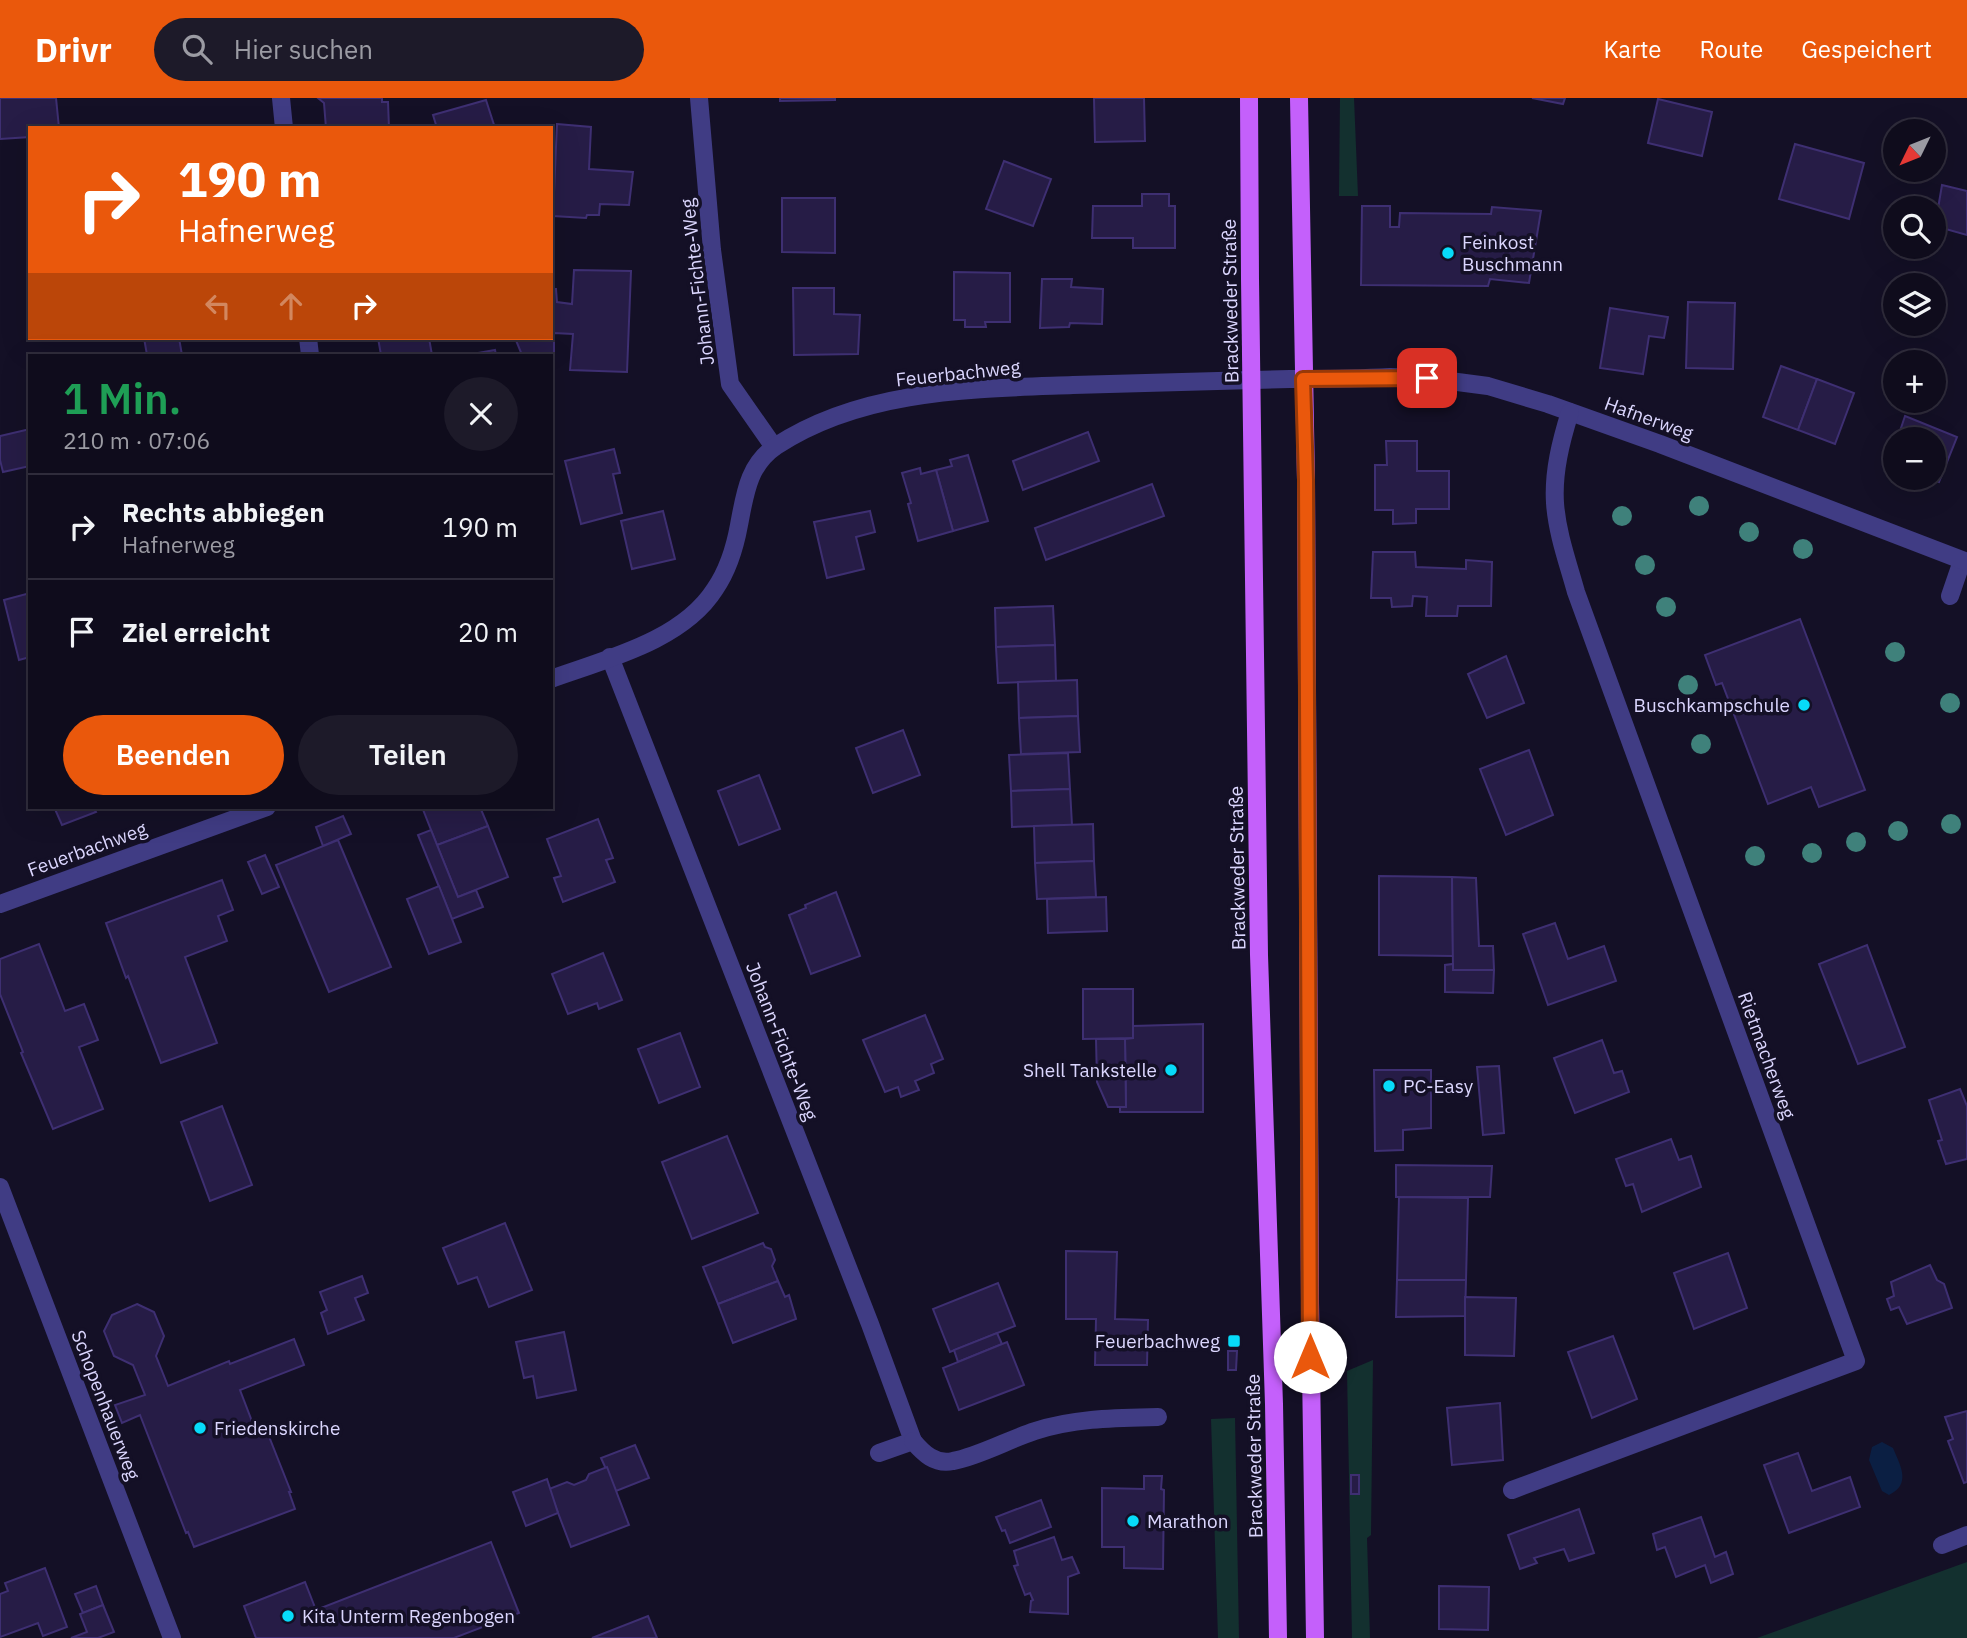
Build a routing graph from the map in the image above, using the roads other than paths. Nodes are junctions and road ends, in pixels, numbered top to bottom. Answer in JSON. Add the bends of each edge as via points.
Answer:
{"nodes":[{"id":1,"x":281,"y":98,"type":"edge"},
{"id":2,"x":699,"y":98,"type":"edge"},
{"id":3,"x":1250,"y":98,"type":"edge"},
{"id":4,"x":1298,"y":98,"type":"edge"},
{"id":5,"x":284,"y":126,"type":"edge"},
{"id":6,"x":1303,"y":379,"type":"junction"},
{"id":7,"x":1251,"y":380,"type":"junction"},
{"id":8,"x":1570,"y":412,"type":"junction"},
{"id":9,"x":774,"y":447,"type":"junction"},
{"id":10,"x":1965,"y":562,"type":"edge"},
{"id":11,"x":1950,"y":596,"type":"dead end"},
{"id":12,"x":610,"y":657,"type":"junction"},
{"id":13,"x":553,"y":678,"type":"edge"},
{"id":14,"x":261,"y":809,"type":"edge"},
{"id":15,"x":0,"y":904,"type":"edge"},
{"id":16,"x":0,"y":1187,"type":"edge"},
{"id":17,"x":1158,"y":1417,"type":"dead end"},
{"id":18,"x":912,"y":1440,"type":"junction"},
{"id":19,"x":880,"y":1453,"type":"dead end"},
{"id":20,"x":1512,"y":1490,"type":"dead end"},
{"id":21,"x":1967,"y":1535,"type":"edge"},
{"id":22,"x":1942,"y":1545,"type":"dead end"},
{"id":23,"x":172,"y":1638,"type":"edge"},
{"id":24,"x":1278,"y":1638,"type":"edge"},
{"id":25,"x":1315,"y":1638,"type":"edge"}],
"edges":[{"from":1,"to":5,"type":"street"},
{"from":2,"to":9,"type":"street","name":"Johann-Fichte-Weg","via":[[730,384]]},
{"from":3,"to":7,"type":"main road","name":"Brackweder Straße"},
{"from":4,"to":6,"type":"main road"},
{"from":6,"to":7,"type":"street","name":"Feuerbachweg"},
{"from":6,"to":8,"type":"street","name":"Hafnerweg","via":[[1390,377],[1467,383]]},
{"from":6,"to":25,"type":"main road"},
{"from":7,"to":9,"type":"street","name":"Feuerbachweg","via":[[993,388],[912,396],[839,415]]},
{"from":7,"to":24,"type":"main road","name":"Brackweder Straße","via":[[1259,955]]},
{"from":8,"to":10,"type":"street","name":"Hafnerweg"},
{"from":8,"to":20,"type":"street","name":"Rietmacherweg","via":[[1558,452],[1555,502],[1576,593],[1856,1361]]},
{"from":9,"to":12,"type":"street","name":"Feuerbachweg","via":[[755,466],[746,486],[726,572],[714,591],[663,637]]},
{"from":10,"to":11,"type":"street"},
{"from":12,"to":13,"type":"street","name":"Feuerbachweg"},
{"from":12,"to":18,"type":"street","name":"Johann-Fichte-Weg"},
{"from":14,"to":15,"type":"street","name":"Feuerbachweg"},
{"from":16,"to":23,"type":"street","name":"Schopenhauerweg"},
{"from":17,"to":18,"type":"street","via":[[1066,1422],[953,1462],[924,1455]]},
{"from":18,"to":19,"type":"street"},
{"from":21,"to":22,"type":"street"}]}
